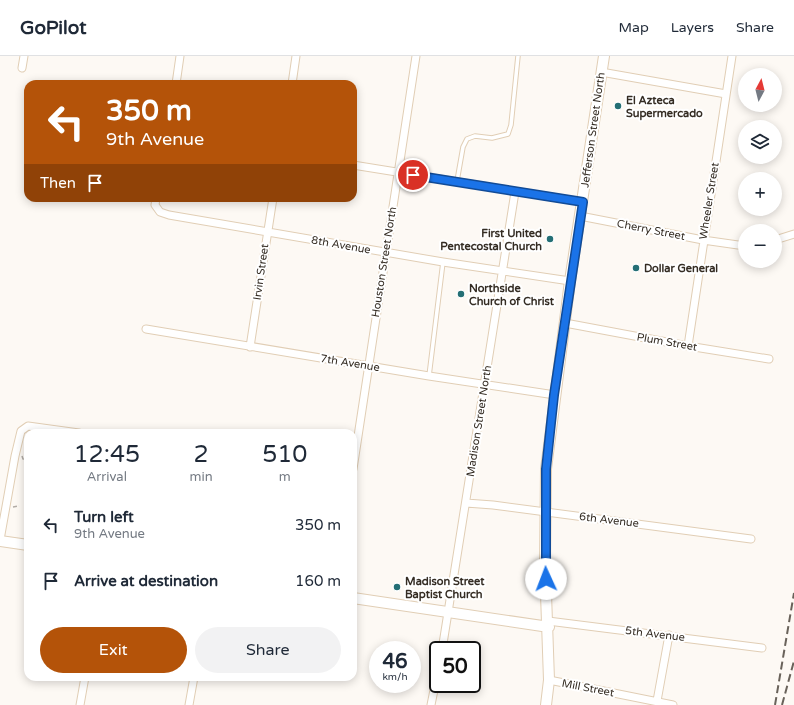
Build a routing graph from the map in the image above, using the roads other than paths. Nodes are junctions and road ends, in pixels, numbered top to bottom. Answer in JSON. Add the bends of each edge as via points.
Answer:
{"nodes":[{"id":1,"x":24,"y":56,"type":"edge"},
{"id":2,"x":180,"y":56,"type":"edge"},
{"id":3,"x":296,"y":56,"type":"edge"},
{"id":4,"x":416,"y":56,"type":"edge"},
{"id":5,"x":518,"y":56,"type":"edge"},
{"id":6,"x":604,"y":56,"type":"edge"},
{"id":7,"x":732,"y":56,"type":"edge"},
{"id":8,"x":22,"y":68,"type":"dead end"},
{"id":9,"x":601,"y":72,"type":"junction"},
{"id":10,"x":177,"y":80,"type":"edge"},
{"id":11,"x":293,"y":80,"type":"edge"},
{"id":12,"x":726,"y":94,"type":"junction"},
{"id":13,"x":357,"y":166,"type":"edge"},
{"id":14,"x":398,"y":173,"type":"junction"},
{"id":15,"x":456,"y":183,"type":"junction"},
{"id":16,"x":515,"y":192,"type":"junction"},
{"id":17,"x":155,"y":202,"type":"edge"},
{"id":18,"x":272,"y":202,"type":"edge"},
{"id":19,"x":583,"y":202,"type":"junction"},
{"id":20,"x":580,"y":216,"type":"junction"},
{"id":21,"x":267,"y":232,"type":"junction"},
{"id":22,"x":794,"y":234,"type":"edge"},
{"id":23,"x":782,"y":238,"type":"edge"},
{"id":24,"x":703,"y":240,"type":"junction"},
{"id":25,"x":738,"y":245,"type":"edge"},
{"id":26,"x":386,"y":253,"type":"junction"},
{"id":27,"x":443,"y":262,"type":"junction"},
{"id":28,"x":502,"y":271,"type":"junction"},
{"id":29,"x":570,"y":282,"type":"junction"},
{"id":30,"x":565,"y":323,"type":"junction"},
{"id":31,"x":146,"y":328,"type":"dead end"},
{"id":32,"x":688,"y":346,"type":"junction"},
{"id":33,"x":250,"y":347,"type":"junction"},
{"id":34,"x":769,"y":359,"type":"dead end"},
{"id":35,"x":368,"y":365,"type":"junction"},
{"id":36,"x":429,"y":376,"type":"junction"},
{"id":37,"x":485,"y":385,"type":"junction"},
{"id":38,"x":554,"y":395,"type":"junction"},
{"id":39,"x":50,"y":429,"type":"edge"},
{"id":40,"x":357,"y":441,"type":"edge"},
{"id":41,"x":466,"y":503,"type":"junction"},
{"id":42,"x":545,"y":512,"type":"junction"},
{"id":43,"x":751,"y":540,"type":"dead end"},
{"id":44,"x":0,"y":541,"type":"edge"},
{"id":45,"x":24,"y":544,"type":"edge"},
{"id":46,"x":357,"y":599,"type":"edge"},
{"id":47,"x":449,"y":614,"type":"junction"},
{"id":48,"x":549,"y":624,"type":"junction"},
{"id":49,"x":669,"y":635,"type":"junction"},
{"id":50,"x":444,"y":641,"type":"edge"},
{"id":51,"x":762,"y":648,"type":"dead end"},
{"id":52,"x":549,"y":680,"type":"junction"},
{"id":53,"x":84,"y":681,"type":"edge"},
{"id":54,"x":193,"y":681,"type":"edge"},
{"id":55,"x":433,"y":693,"type":"edge"},
{"id":56,"x":657,"y":701,"type":"junction"},
{"id":57,"x":80,"y":705,"type":"edge"},
{"id":58,"x":189,"y":705,"type":"edge"},
{"id":59,"x":431,"y":705,"type":"edge"},
{"id":60,"x":546,"y":705,"type":"edge"},
{"id":61,"x":673,"y":705,"type":"edge"}],
"edges":[{"from":1,"to":8,"type":"street"},
{"from":2,"to":10,"type":"street"},
{"from":3,"to":11,"type":"street"},
{"from":4,"to":14,"type":"street","name":"Houston Street North"},
{"from":5,"to":15,"type":"lane","via":[[508,134],[492,138],[475,136],[467,139]]},
{"from":6,"to":9,"type":"main road","name":"Jefferson Street North"},
{"from":7,"to":12,"type":"street","name":"Wheeler Street"},
{"from":9,"to":12,"type":"street"},
{"from":9,"to":19,"type":"main road","name":"Jefferson Street North"},
{"from":12,"to":24,"type":"street","name":"Wheeler Street"},
{"from":13,"to":14,"type":"street"},
{"from":14,"to":15,"type":"street"},
{"from":14,"to":26,"type":"street","name":"Houston Street North"},
{"from":15,"to":16,"type":"street"},
{"from":16,"to":19,"type":"street"},
{"from":16,"to":28,"type":"street","name":"Madison Street North"},
{"from":17,"to":21,"type":"street","name":"8th Avenue","via":[[160,212]]},
{"from":18,"to":21,"type":"street","name":"Irvin Street"},
{"from":19,"to":20,"type":"main road","name":"Jefferson Street North"},
{"from":20,"to":24,"type":"street","name":"Cherry Street"},
{"from":20,"to":29,"type":"main road","name":"Jefferson Street North"},
{"from":21,"to":26,"type":"street","name":"8th Avenue"},
{"from":21,"to":33,"type":"street","name":"Irvin Street"},
{"from":22,"to":23,"type":"street"},
{"from":24,"to":25,"type":"street","name":"Cherry Street"},
{"from":24,"to":32,"type":"street","name":"Wheeler Street"},
{"from":26,"to":27,"type":"street","name":"8th Avenue"},
{"from":26,"to":35,"type":"street","name":"Houston Street North"},
{"from":27,"to":28,"type":"street","name":"8th Avenue"},
{"from":27,"to":36,"type":"lane"},
{"from":28,"to":29,"type":"street","name":"8th Avenue"},
{"from":28,"to":37,"type":"street","name":"Madison Street North"},
{"from":29,"to":30,"type":"main road","name":"Jefferson Street North"},
{"from":30,"to":32,"type":"street","name":"Plum Street"},
{"from":30,"to":38,"type":"main road","name":"Jefferson Street North"},
{"from":31,"to":33,"type":"street","name":"7th Avenue"},
{"from":32,"to":34,"type":"street","name":"Plum Street"},
{"from":33,"to":35,"type":"street","name":"7th Avenue"},
{"from":35,"to":36,"type":"street","name":"7th Avenue"},
{"from":35,"to":40,"type":"street","name":"Houston Street North"},
{"from":36,"to":37,"type":"street","name":"7th Avenue"},
{"from":37,"to":38,"type":"street","name":"7th Avenue"},
{"from":37,"to":41,"type":"street","name":"Madison Street North"},
{"from":38,"to":42,"type":"main road","name":"Jefferson Street North","via":[[546,469]]},
{"from":39,"to":44,"type":"street","via":[[28,426],[21,431]]},
{"from":41,"to":42,"type":"street","name":"6th Avenue"},
{"from":41,"to":47,"type":"street","name":"Madison Street North"},
{"from":42,"to":43,"type":"street","name":"6th Avenue"},
{"from":42,"to":48,"type":"main road","name":"Jefferson Street North"},
{"from":44,"to":45,"type":"main road"},
{"from":46,"to":47,"type":"main road","name":"5th Avenue"},
{"from":47,"to":48,"type":"main road","name":"5th Avenue"},
{"from":47,"to":50,"type":"street","name":"Madison Street North"},
{"from":48,"to":49,"type":"street","name":"5th Avenue"},
{"from":48,"to":52,"type":"main road","name":"Jefferson Street North"},
{"from":49,"to":51,"type":"street","name":"5th Avenue"},
{"from":49,"to":56,"type":"street"},
{"from":52,"to":56,"type":"street","name":"Mill Street"},
{"from":52,"to":60,"type":"main road","name":"Jefferson Street North"},
{"from":53,"to":57,"type":"street"},
{"from":54,"to":58,"type":"street"},
{"from":55,"to":59,"type":"street"},
{"from":56,"to":61,"type":"street","name":"Mill Street"}]}
